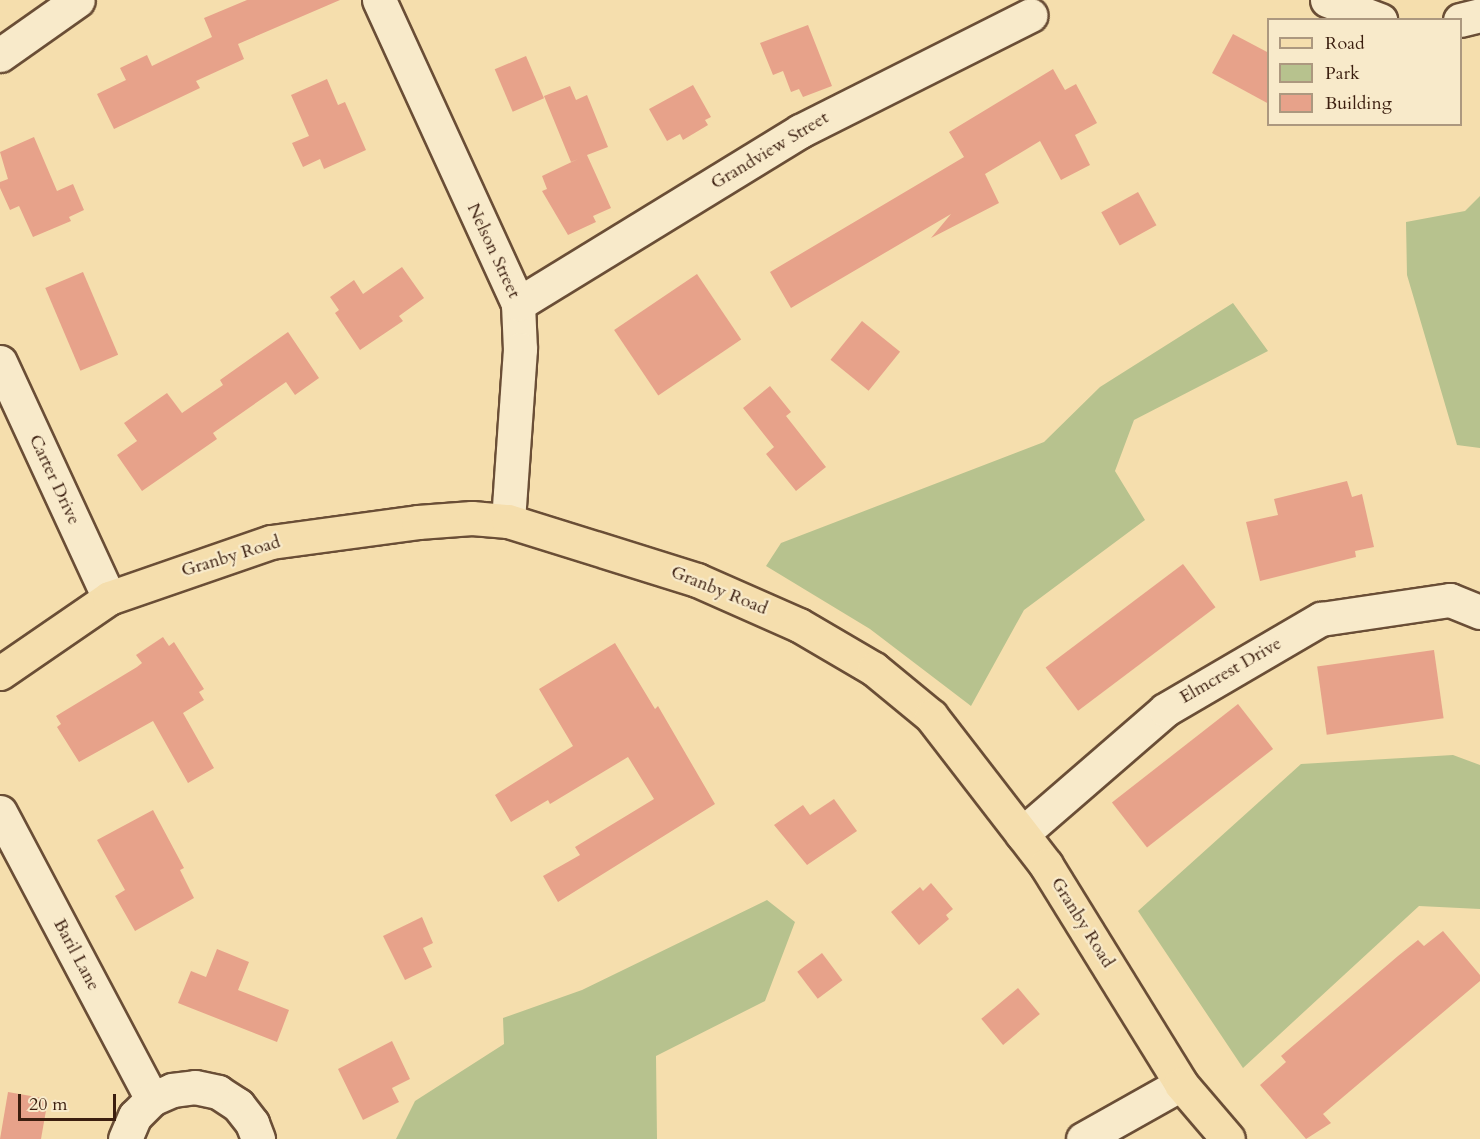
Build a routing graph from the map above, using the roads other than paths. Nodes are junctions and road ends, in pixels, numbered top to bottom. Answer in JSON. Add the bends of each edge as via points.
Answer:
{"nodes":[{"id":1,"x":78,"y":0,"type":"edge"},
{"id":2,"x":379,"y":0,"type":"edge"},
{"id":3,"x":1327,"y":0,"type":"edge"},
{"id":4,"x":1031,"y":15,"type":"dead end"},
{"id":5,"x":1480,"y":15,"type":"edge"},
{"id":6,"x":1375,"y":18,"type":"edge"},
{"id":7,"x":1462,"y":20,"type":"edge"},
{"id":8,"x":0,"y":55,"type":"edge"},
{"id":9,"x":518,"y":304,"type":"junction"},
{"id":10,"x":0,"y":362,"type":"edge"},
{"id":11,"x":508,"y":521,"type":"junction"},
{"id":12,"x":109,"y":598,"type":"junction"},
{"id":13,"x":1480,"y":612,"type":"edge"},
{"id":14,"x":0,"y":673,"type":"edge"},
{"id":15,"x":0,"y":812,"type":"edge"},
{"id":16,"x":1022,"y":834,"type":"junction"},
{"id":17,"x":1181,"y":1084,"type":"junction"},
{"id":18,"x":152,"y":1099,"type":"junction"},
{"id":19,"x":124,"y":1139,"type":"edge"},
{"id":20,"x":258,"y":1139,"type":"edge"},
{"id":21,"x":1083,"y":1139,"type":"edge"},
{"id":22,"x":1228,"y":1139,"type":"edge"}],
"edges":[{"from":1,"to":8,"type":"street"},
{"from":2,"to":9,"type":"street","name":"Nelson Street"},
{"from":3,"to":6,"type":"street"},
{"from":4,"to":9,"type":"street","name":"Grandview Street","via":[[800,131]]},
{"from":5,"to":7,"type":"street"},
{"from":9,"to":11,"type":"street","name":"Nelson Street","via":[[520,349]]},
{"from":10,"to":12,"type":"street","name":"Carter Drive"},
{"from":11,"to":12,"type":"main road","name":"Granby Road","via":[[472,518],[418,522],[271,542]]},
{"from":11,"to":16,"type":"main road","name":"Granby Road","via":[[697,580],[799,625],[874,669],[931,716]]},
{"from":12,"to":14,"type":"main road","name":"Granby Road"},
{"from":13,"to":16,"type":"street","name":"Elmcrest Drive","via":[[1450,600],[1321,619],[1165,710]]},
{"from":15,"to":18,"type":"street","name":"Baril Lane"},
{"from":16,"to":17,"type":"main road","name":"Granby Road","via":[[1046,865]]},
{"from":17,"to":21,"type":"street"},
{"from":17,"to":22,"type":"main road","name":"Granby Road"},
{"from":18,"to":19,"type":"street","via":[[135,1116]]},
{"from":18,"to":20,"type":"street","via":[[172,1090],[195,1087],[218,1092],[238,1105]]}]}
